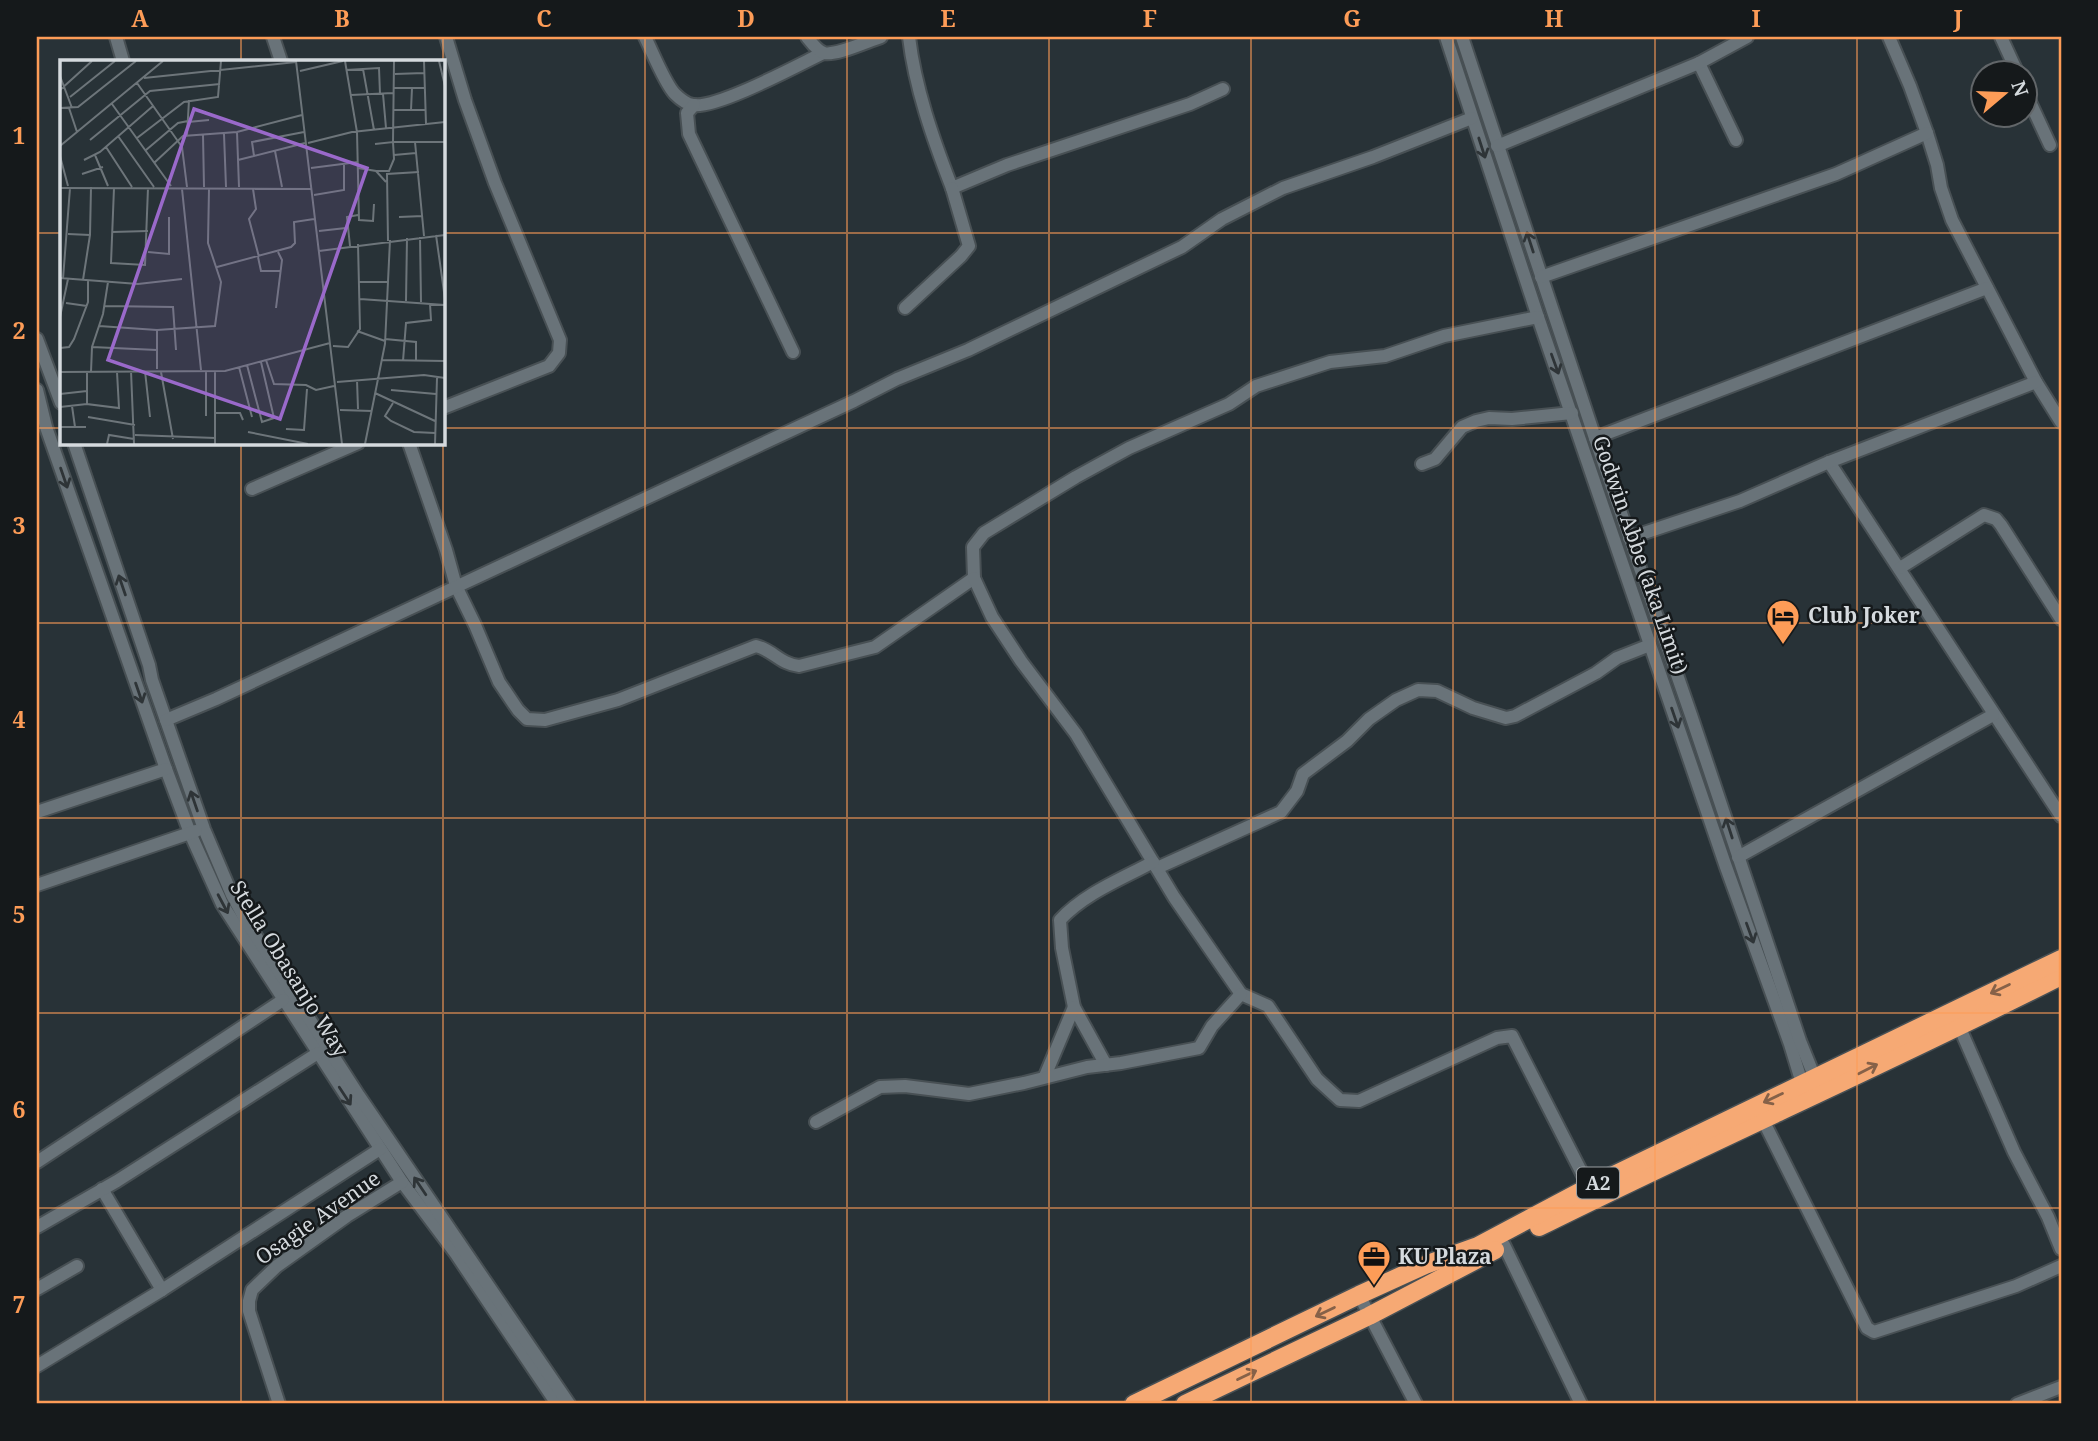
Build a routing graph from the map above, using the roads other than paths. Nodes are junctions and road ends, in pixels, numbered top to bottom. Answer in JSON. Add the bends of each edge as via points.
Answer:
{"nodes":[{"id":1,"x":116,"y":37,"type":"edge"},
{"id":2,"x":273,"y":37,"type":"edge"},
{"id":3,"x":446,"y":37,"type":"edge"},
{"id":4,"x":645,"y":37,"type":"edge"},
{"id":5,"x":807,"y":37,"type":"edge"},
{"id":6,"x":881,"y":37,"type":"edge"},
{"id":7,"x":909,"y":37,"type":"edge"},
{"id":8,"x":1446,"y":37,"type":"edge"},
{"id":9,"x":1462,"y":37,"type":"edge"},
{"id":10,"x":1747,"y":37,"type":"edge"},
{"id":11,"x":1889,"y":37,"type":"edge"},
{"id":12,"x":2001,"y":37,"type":"edge"},
{"id":13,"x":823,"y":53,"type":"junction"},
{"id":14,"x":124,"y":60,"type":"edge"},
{"id":15,"x":281,"y":60,"type":"edge"},
{"id":16,"x":2012,"y":60,"type":"edge"},
{"id":17,"x":1699,"y":62,"type":"junction"},
{"id":18,"x":1223,"y":89,"type":"dead end"},
{"id":19,"x":694,"y":105,"type":"junction"},
{"id":20,"x":1472,"y":118,"type":"junction"},
{"id":21,"x":2038,"y":118,"type":"edge"},
{"id":22,"x":1927,"y":133,"type":"junction"},
{"id":23,"x":1736,"y":141,"type":"dead end"},
{"id":24,"x":2050,"y":145,"type":"dead end"},
{"id":25,"x":1497,"y":146,"type":"junction"},
{"id":26,"x":951,"y":188,"type":"junction"},
{"id":27,"x":1541,"y":277,"type":"junction"},
{"id":28,"x":1987,"y":288,"type":"junction"},
{"id":29,"x":905,"y":308,"type":"dead end"},
{"id":30,"x":1538,"y":317,"type":"junction"},
{"id":31,"x":37,"y":339,"type":"edge"},
{"id":32,"x":793,"y":352,"type":"dead end"},
{"id":33,"x":2036,"y":382,"type":"junction"},
{"id":34,"x":37,"y":390,"type":"edge"},
{"id":35,"x":60,"y":397,"type":"edge"},
{"id":36,"x":444,"y":408,"type":"edge"},
{"id":37,"x":1572,"y":413,"type":"junction"},
{"id":38,"x":2061,"y":422,"type":"edge"},
{"id":39,"x":41,"y":430,"type":"edge"},
{"id":40,"x":1595,"y":438,"type":"junction"},
{"id":41,"x":74,"y":444,"type":"edge"},
{"id":42,"x":356,"y":444,"type":"edge"},
{"id":43,"x":409,"y":444,"type":"edge"},
{"id":44,"x":1829,"y":462,"type":"junction"},
{"id":45,"x":1422,"y":464,"type":"dead end"},
{"id":46,"x":251,"y":489,"type":"dead end"},
{"id":47,"x":1629,"y":538,"type":"junction"},
{"id":48,"x":1900,"y":568,"type":"junction"},
{"id":49,"x":974,"y":578,"type":"junction"},
{"id":50,"x":456,"y":586,"type":"junction"},
{"id":51,"x":2061,"y":619,"type":"edge"},
{"id":52,"x":1650,"y":645,"type":"junction"},
{"id":53,"x":1993,"y":715,"type":"junction"},
{"id":54,"x":166,"y":720,"type":"junction"},
{"id":55,"x":166,"y":769,"type":"junction"},
{"id":56,"x":37,"y":813,"type":"edge"},
{"id":57,"x":2061,"y":816,"type":"edge"},
{"id":58,"x":204,"y":829,"type":"junction"},
{"id":59,"x":190,"y":833,"type":"junction"},
{"id":60,"x":1738,"y":857,"type":"junction"},
{"id":61,"x":1155,"y":865,"type":"junction"},
{"id":62,"x":37,"y":885,"type":"edge"},
{"id":63,"x":2061,"y":959,"type":"edge"},
{"id":64,"x":2061,"y":976,"type":"edge"},
{"id":65,"x":1241,"y":994,"type":"junction"},
{"id":66,"x":283,"y":1000,"type":"junction"},
{"id":67,"x":1074,"y":1007,"type":"junction"},
{"id":68,"x":1959,"y":1026,"type":"junction"},
{"id":69,"x":318,"y":1053,"type":"junction"},
{"id":70,"x":1106,"y":1065,"type":"junction"},
{"id":71,"x":1045,"y":1076,"type":"junction"},
{"id":72,"x":1811,"y":1089,"type":"junction"},
{"id":73,"x":1763,"y":1120,"type":"junction"},
{"id":74,"x":816,"y":1122,"type":"dead end"},
{"id":75,"x":380,"y":1149,"type":"junction"},
{"id":76,"x":37,"y":1162,"type":"edge"},
{"id":77,"x":402,"y":1182,"type":"junction"},
{"id":78,"x":1589,"y":1187,"type":"junction"},
{"id":79,"x":102,"y":1189,"type":"junction"},
{"id":80,"x":37,"y":1227,"type":"edge"},
{"id":81,"x":1504,"y":1245,"type":"junction"},
{"id":82,"x":2061,"y":1248,"type":"edge"},
{"id":83,"x":77,"y":1266,"type":"dead end"},
{"id":84,"x":2061,"y":1266,"type":"edge"},
{"id":85,"x":37,"y":1289,"type":"edge"},
{"id":86,"x":162,"y":1290,"type":"junction"},
{"id":87,"x":1359,"y":1295,"type":"junction"},
{"id":88,"x":1368,"y":1316,"type":"junction"},
{"id":89,"x":37,"y":1366,"type":"edge"},
{"id":90,"x":2061,"y":1387,"type":"edge"},
{"id":91,"x":279,"y":1404,"type":"edge"},
{"id":92,"x":557,"y":1404,"type":"edge"},
{"id":93,"x":569,"y":1404,"type":"edge"},
{"id":94,"x":1134,"y":1404,"type":"edge"},
{"id":95,"x":1185,"y":1404,"type":"edge"},
{"id":96,"x":1416,"y":1404,"type":"edge"},
{"id":97,"x":1581,"y":1404,"type":"edge"},
{"id":98,"x":2018,"y":1404,"type":"edge"}],
"edges":[{"from":1,"to":14,"type":"street"},
{"from":2,"to":15,"type":"street"},
{"from":3,"to":36,"type":"street","via":[[495,183],[561,340],[559,353],[549,366]]},
{"from":4,"to":19,"type":"street","via":[[672,92]]},
{"from":5,"to":13,"type":"street"},
{"from":6,"to":13,"type":"street"},
{"from":7,"to":26,"type":"street","via":[[912,65]]},
{"from":8,"to":20,"type":"street","name":"Godwin Abbe (aka Limit)"},
{"from":9,"to":25,"type":"street","name":"Godwin Abbe (aka Limit)"},
{"from":10,"to":17,"type":"street"},
{"from":11,"to":22,"type":"street"},
{"from":12,"to":16,"type":"street"},
{"from":13,"to":19,"type":"street","via":[[748,89]]},
{"from":17,"to":23,"type":"street"},
{"from":17,"to":25,"type":"street"},
{"from":18,"to":26,"type":"street"},
{"from":19,"to":32,"type":"street","via":[[687,113],[689,134]]},
{"from":20,"to":30,"type":"street","name":"Godwin Abbe (aka Limit)","one_way":true},
{"from":20,"to":50,"type":"street","via":[[1283,188],[1222,219],[1182,247],[968,350]]},
{"from":21,"to":24,"type":"street"},
{"from":22,"to":27,"type":"street","via":[[1836,174]]},
{"from":22,"to":28,"type":"street","via":[[1952,220]]},
{"from":27,"to":25,"type":"street","name":"Godwin Abbe (aka Limit)","one_way":true},
{"from":26,"to":29,"type":"street","via":[[969,246]]},
{"from":27,"to":40,"type":"street","name":"Godwin Abbe (aka Limit)"},
{"from":28,"to":33,"type":"street"},
{"from":28,"to":40,"type":"street"},
{"from":30,"to":37,"type":"street","name":"Godwin Abbe (aka Limit)","one_way":true},
{"from":30,"to":49,"type":"street","via":[[1444,336],[1385,356],[1330,362],[1256,386],[1228,404],[1129,448],[984,533],[973,547]]},
{"from":31,"to":35,"type":"street"},
{"from":33,"to":38,"type":"street"},
{"from":33,"to":44,"type":"street"},
{"from":34,"to":39,"type":"street","name":"Stella Obasanjo Way"},
{"from":37,"to":45,"type":"street","via":[[1476,421],[1462,427],[1435,459]]},
{"from":37,"to":52,"type":"street","name":"Godwin Abbe (aka Limit)"},
{"from":39,"to":55,"type":"street","name":"Stella Obasanjo Way","one_way":true},
{"from":40,"to":47,"type":"street","name":"Godwin Abbe (aka Limit)"},
{"from":54,"to":41,"type":"street","one_way":true},
{"from":42,"to":46,"type":"street"},
{"from":43,"to":50,"type":"street"},
{"from":44,"to":47,"type":"street","via":[[1740,501]]},
{"from":44,"to":48,"type":"street"},
{"from":60,"to":47,"type":"street","name":"Godwin Abbe (aka Limit)","one_way":true},
{"from":48,"to":51,"type":"street","via":[[1984,514],[2001,525]]},
{"from":48,"to":53,"type":"street"},
{"from":49,"to":50,"type":"street","via":[[875,647],[799,666],[788,665],[756,646],[618,700],[545,720],[527,719],[499,682]]},
{"from":49,"to":61,"type":"street","via":[[992,617],[1076,734]]},
{"from":50,"to":54,"type":"street"},
{"from":52,"to":61,"type":"street","via":[[1506,718],[1437,691],[1418,690],[1368,719],[1348,741],[1303,774],[1281,812]]},
{"from":52,"to":72,"type":"street","name":"Godwin Abbe (aka Limit)","one_way":true,"via":[[1790,1044]]},
{"from":53,"to":57,"type":"street"},
{"from":53,"to":60,"type":"street"},
{"from":58,"to":54,"type":"street","one_way":true},
{"from":55,"to":56,"type":"street"},
{"from":55,"to":59,"type":"street","name":"Stella Obasanjo Way"},
{"from":58,"to":59,"type":"street"},
{"from":93,"to":58,"type":"street","one_way":true,"via":[[359,1096],[245,919]]},
{"from":59,"to":62,"type":"street"},
{"from":59,"to":66,"type":"street","name":"Stella Obasanjo Way","one_way":true,"via":[[222,904]]},
{"from":60,"to":72,"type":"street","name":"Godwin Abbe (aka Limit)","via":[[1800,1041]]},
{"from":61,"to":65,"type":"street"},
{"from":61,"to":67,"type":"street","via":[[1085,899],[1060,920]]},
{"from":63,"to":72,"type":"highway","number":"A2","one_way":true},
{"from":64,"to":68,"type":"highway","number":"A2"},
{"from":65,"to":70,"type":"street","via":[[1199,1048]]},
{"from":65,"to":78,"type":"street","via":[[1268,1006],[1317,1079],[1340,1100],[1359,1101],[1496,1038],[1512,1036]]},
{"from":66,"to":69,"type":"street","name":"Stella Obasanjo Way"},
{"from":66,"to":76,"type":"street"},
{"from":67,"to":70,"type":"street"},
{"from":67,"to":71,"type":"street"},
{"from":72,"to":68,"type":"highway","number":"A2","one_way":true},
{"from":68,"to":82,"type":"street"},
{"from":69,"to":75,"type":"street","name":"Stella Obasanjo Way","one_way":true},
{"from":69,"to":79,"type":"street"},
{"from":70,"to":71,"type":"street"},
{"from":71,"to":74,"type":"street","via":[[969,1094],[880,1087]]},
{"from":72,"to":73,"type":"highway","number":"A2"},
{"from":72,"to":78,"type":"highway","number":"A2","one_way":true},
{"from":73,"to":81,"type":"highway","number":"A2"},
{"from":73,"to":84,"type":"street","via":[[1867,1328],[1874,1332],[2016,1286]]},
{"from":75,"to":77,"type":"street","name":"Stella Obasanjo Way"},
{"from":75,"to":86,"type":"street"},
{"from":77,"to":91,"type":"street","name":"Osagie Avenue","via":[[277,1266],[252,1290],[249,1311]]},
{"from":77,"to":92,"type":"street","name":"Stella Obasanjo Way"},
{"from":78,"to":87,"type":"highway","number":"A2","via":[[1478,1246]]},
{"from":79,"to":80,"type":"street"},
{"from":79,"to":86,"type":"street"},
{"from":81,"to":88,"type":"highway","number":"A2"},
{"from":81,"to":97,"type":"street"},
{"from":83,"to":85,"type":"street"},
{"from":86,"to":89,"type":"street"},
{"from":87,"to":88,"type":"street"},
{"from":87,"to":94,"type":"highway","number":"A2","one_way":true},
{"from":95,"to":88,"type":"highway","number":"A2","one_way":true},
{"from":88,"to":96,"type":"street"},
{"from":90,"to":98,"type":"street"}]}
